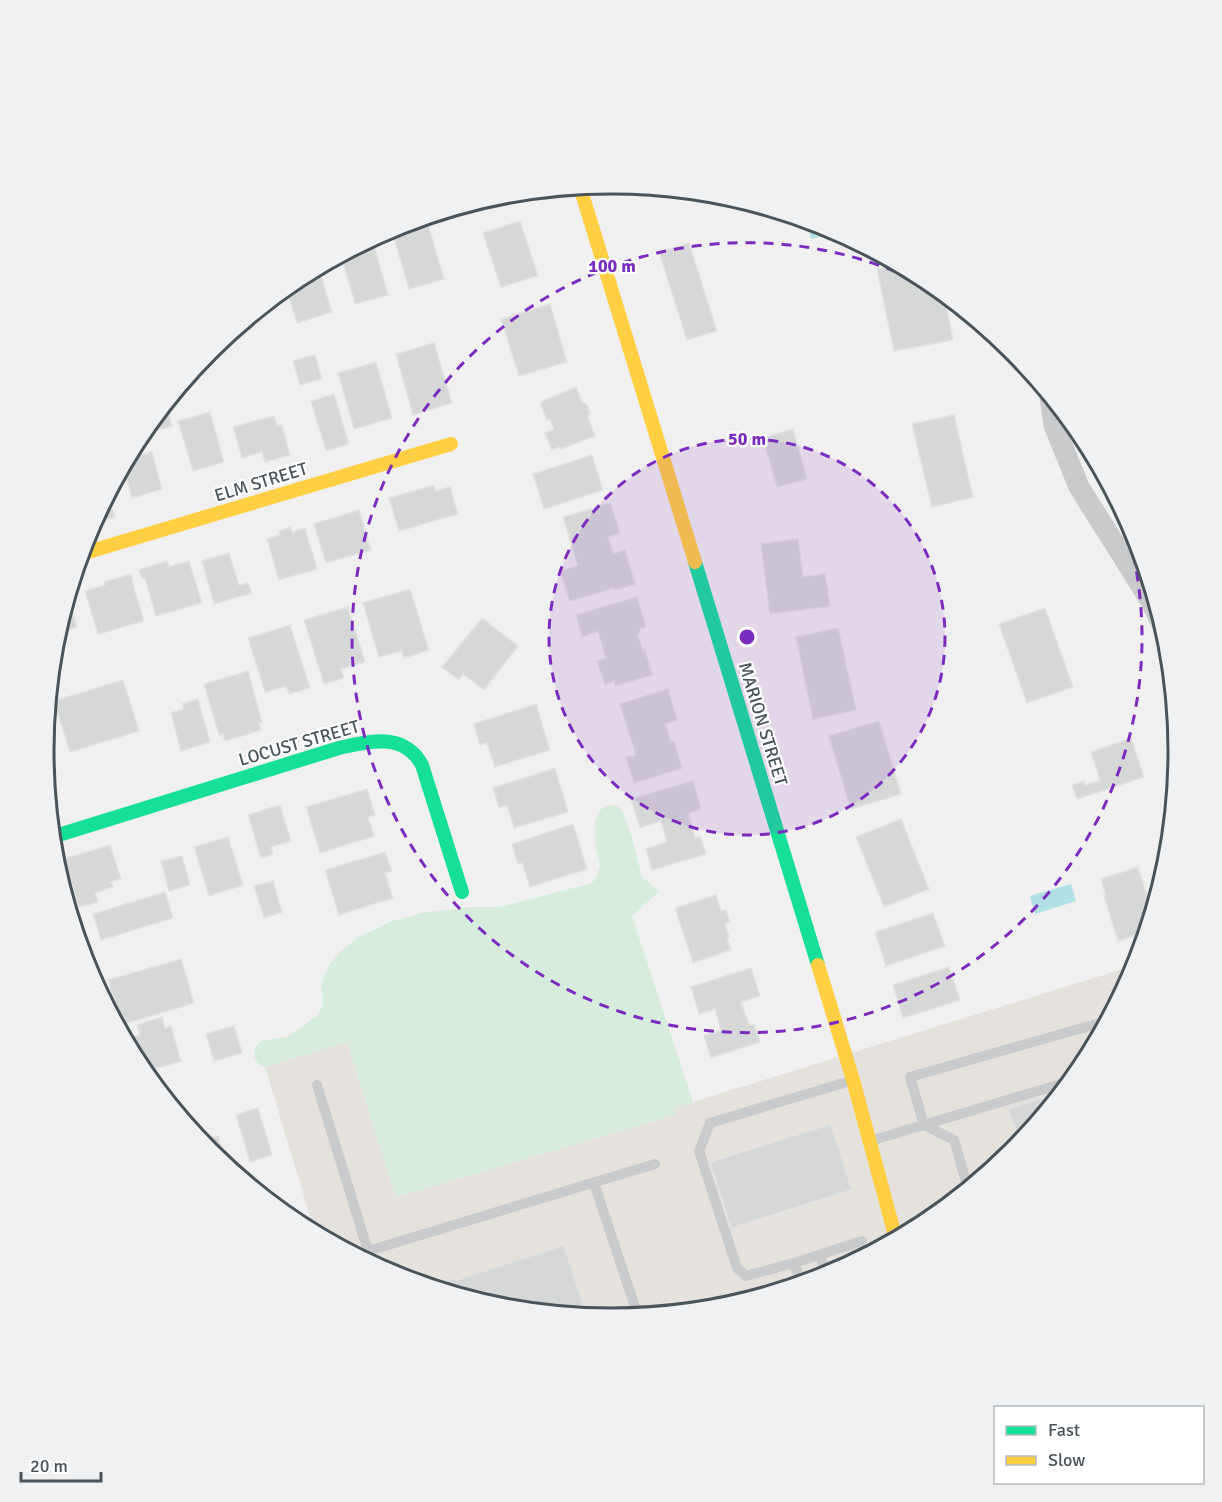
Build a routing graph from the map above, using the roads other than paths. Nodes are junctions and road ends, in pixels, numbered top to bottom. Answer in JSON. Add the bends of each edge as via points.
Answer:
{"nodes":[{"id":1,"x":582,"y":195,"type":"edge"},
{"id":2,"x":1052,"y":411,"type":"edge"},
{"id":3,"x":451,"y":444,"type":"dead end"},
{"id":4,"x":91,"y":551,"type":"edge"},
{"id":5,"x":1144,"y":590,"type":"edge"},
{"id":6,"x":61,"y":834,"type":"edge"},
{"id":7,"x":462,"y":892,"type":"dead end"},
{"id":8,"x":1096,"y":1024,"type":"edge"},
{"id":9,"x":853,"y":1080,"type":"junction"},
{"id":10,"x":318,"y":1085,"type":"dead end"},
{"id":11,"x":1056,"y":1085,"type":"edge"},
{"id":12,"x":924,"y":1125,"type":"junction"},
{"id":13,"x":870,"y":1141,"type":"junction"},
{"id":14,"x":655,"y":1164,"type":"dead end"},
{"id":15,"x":966,"y":1180,"type":"edge"},
{"id":16,"x":594,"y":1183,"type":"junction"},
{"id":17,"x":894,"y":1230,"type":"edge"},
{"id":18,"x":862,"y":1241,"type":"dead end"},
{"id":19,"x":820,"y":1255,"type":"junction"},
{"id":20,"x":794,"y":1263,"type":"junction"},
{"id":21,"x":824,"y":1266,"type":"edge"},
{"id":22,"x":798,"y":1275,"type":"edge"},
{"id":23,"x":635,"y":1307,"type":"edge"}],
"edges":[{"from":1,"to":9,"type":"street","name":"MARION STREET"},
{"from":2,"to":5,"type":"street","via":[[1079,488]]},
{"from":3,"to":4,"type":"street","name":"ELM STREET"},
{"from":6,"to":7,"type":"street","name":"LOCUST STREET","via":[[331,750],[378,740],[392,742],[403,745],[420,761]]},
{"from":8,"to":12,"type":"lane","via":[[910,1077]]},
{"from":9,"to":13,"type":"street","name":"MARION STREET"},
{"from":9,"to":20,"type":"lane","via":[[710,1123],[699,1151],[737,1268],[746,1276]]},
{"from":10,"to":16,"type":"lane","via":[[368,1251]]},
{"from":11,"to":12,"type":"lane"},
{"from":12,"to":13,"type":"lane"},
{"from":12,"to":15,"type":"lane","via":[[954,1140]]},
{"from":13,"to":17,"type":"street","name":"MARION STREET"},
{"from":14,"to":16,"type":"lane"},
{"from":16,"to":23,"type":"lane"},
{"from":18,"to":19,"type":"lane"},
{"from":19,"to":20,"type":"lane"},
{"from":19,"to":21,"type":"lane"},
{"from":20,"to":22,"type":"lane"}]}
